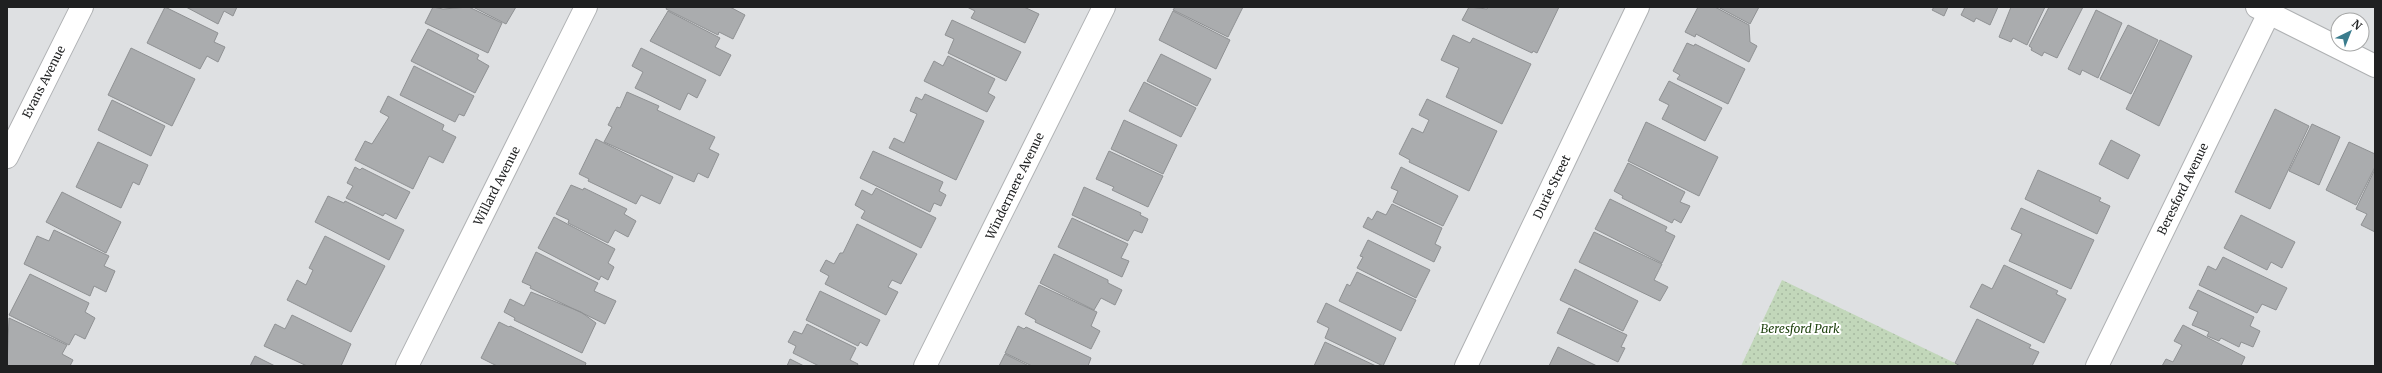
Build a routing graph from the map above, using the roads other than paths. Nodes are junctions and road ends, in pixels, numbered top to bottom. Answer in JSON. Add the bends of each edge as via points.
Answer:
{"nodes":[{"id":1,"x":82,"y":7,"type":"edge"},
{"id":2,"x":586,"y":7,"type":"edge"},
{"id":3,"x":1104,"y":7,"type":"edge"},
{"id":4,"x":1638,"y":7,"type":"edge"},
{"id":5,"x":2263,"y":10,"type":"edge"},
{"id":6,"x":2375,"y":66,"type":"edge"},
{"id":7,"x":7,"y":156,"type":"edge"},
{"id":8,"x":407,"y":366,"type":"edge"},
{"id":9,"x":925,"y":366,"type":"edge"},
{"id":10,"x":1466,"y":366,"type":"edge"},
{"id":11,"x":2097,"y":366,"type":"edge"}],
"edges":[{"from":1,"to":7,"type":"street","name":"Evans Avenue"},
{"from":2,"to":8,"type":"street","name":"Willard Avenue"},
{"from":3,"to":9,"type":"street","name":"Windermere Avenue"},
{"from":4,"to":10,"type":"street","name":"Durie Street"},
{"from":5,"to":6,"type":"street"},
{"from":5,"to":11,"type":"street","name":"Beresford Avenue"}]}
